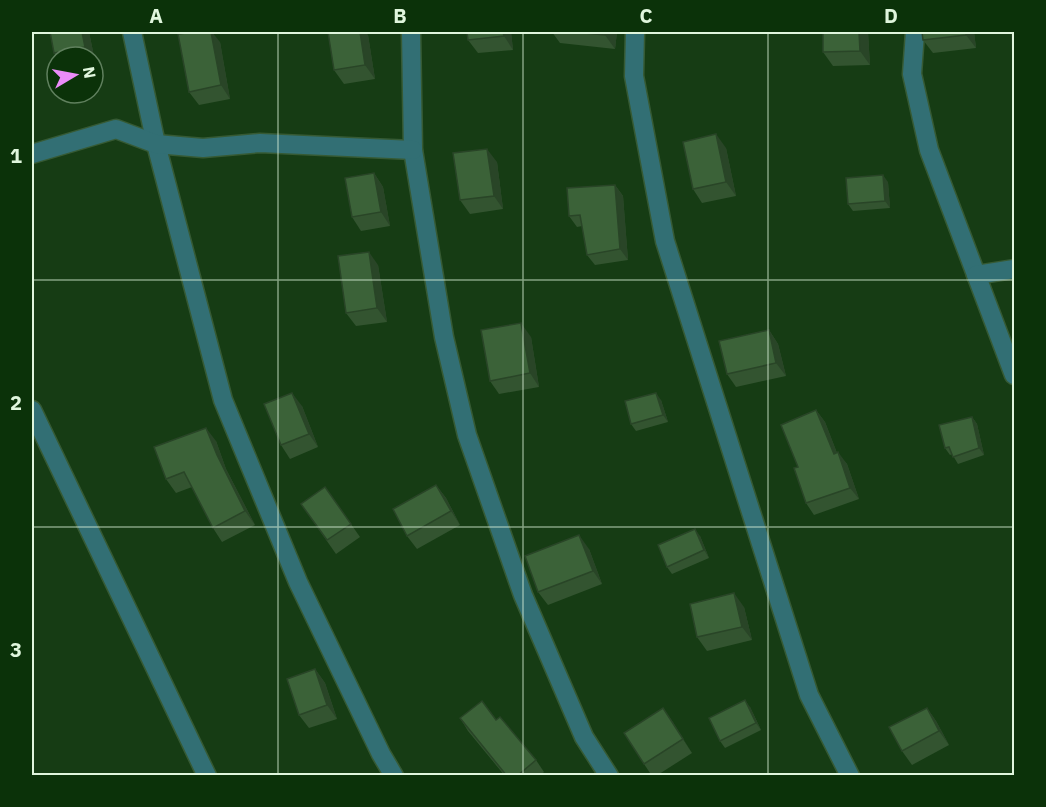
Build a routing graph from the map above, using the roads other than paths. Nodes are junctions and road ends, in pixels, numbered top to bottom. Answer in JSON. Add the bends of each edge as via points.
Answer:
{"nodes":[{"id":1,"x":132,"y":32,"type":"edge"},
{"id":2,"x":411,"y":32,"type":"edge"},
{"id":3,"x":635,"y":32,"type":"edge"},
{"id":4,"x":915,"y":32,"type":"edge"},
{"id":5,"x":156,"y":144,"type":"junction"},
{"id":6,"x":413,"y":150,"type":"junction"},
{"id":7,"x":32,"y":154,"type":"edge"},
{"id":8,"x":1014,"y":269,"type":"edge"},
{"id":9,"x":976,"y":275,"type":"junction"},
{"id":10,"x":1014,"y":375,"type":"edge"},
{"id":11,"x":32,"y":410,"type":"edge"},
{"id":12,"x":207,"y":776,"type":"edge"},
{"id":13,"x":394,"y":776,"type":"edge"},
{"id":14,"x":609,"y":776,"type":"edge"},
{"id":15,"x":850,"y":776,"type":"edge"}],
"edges":[{"from":1,"to":5,"type":"street"},
{"from":2,"to":6,"type":"street"},
{"from":3,"to":15,"type":"street","via":[[634,76],[664,241],[809,694]]},
{"from":4,"to":9,"type":"street","via":[[912,74],[929,150]]},
{"from":5,"to":6,"type":"street","via":[[204,148],[260,143]]},
{"from":5,"to":7,"type":"street","via":[[116,129]]},
{"from":5,"to":13,"type":"street","via":[[223,400],[298,582]]},
{"from":6,"to":14,"type":"street","via":[[444,337],[467,435],[523,595],[584,737]]},
{"from":8,"to":9,"type":"street"},
{"from":9,"to":10,"type":"street"},
{"from":11,"to":12,"type":"street"}]}
